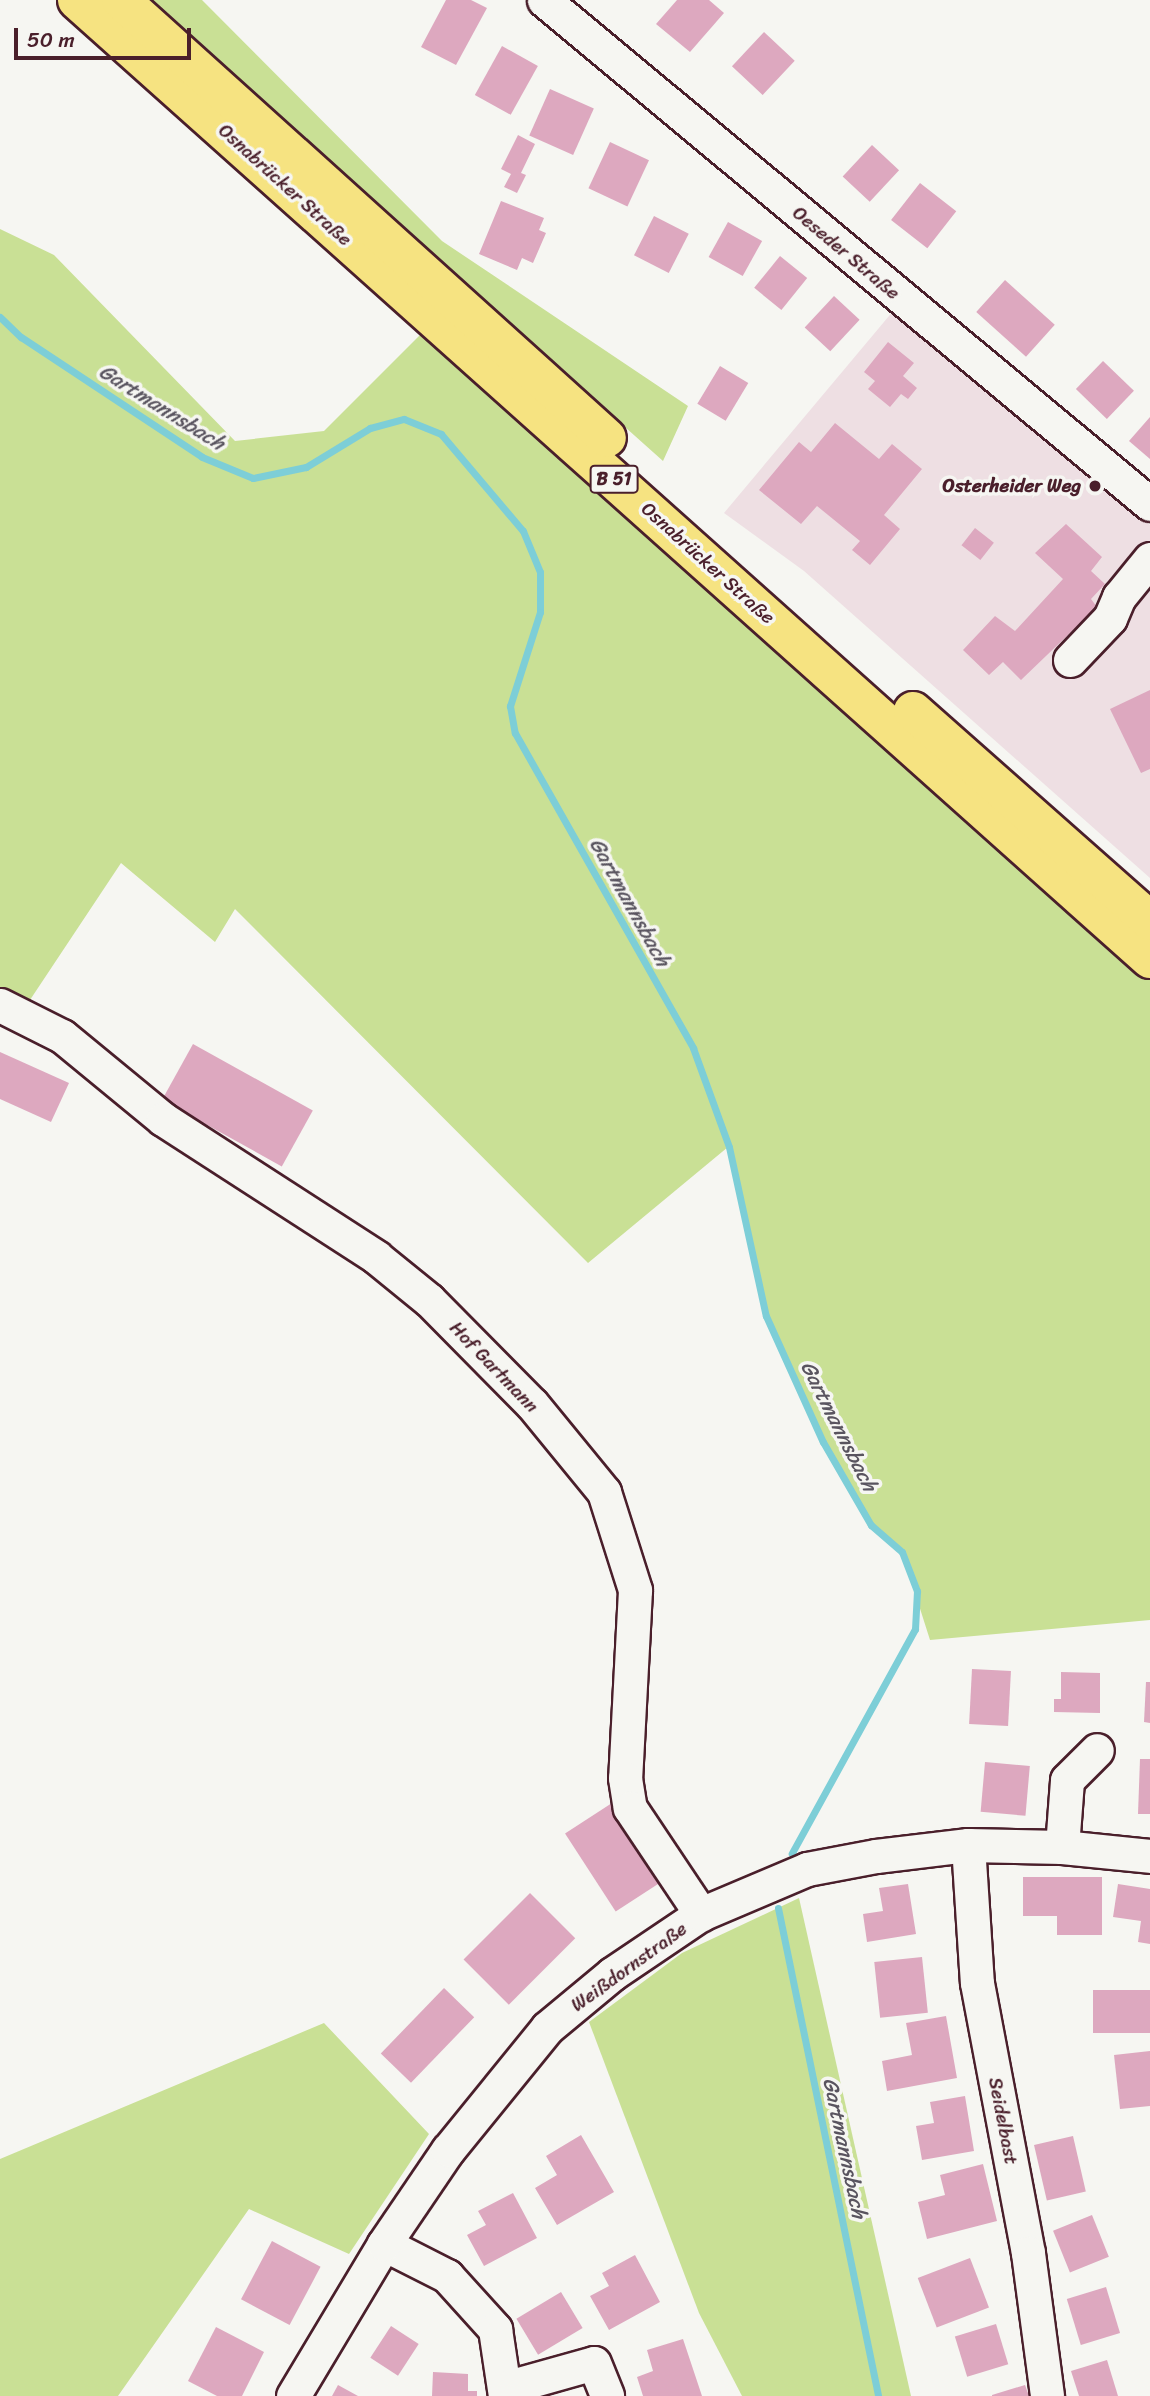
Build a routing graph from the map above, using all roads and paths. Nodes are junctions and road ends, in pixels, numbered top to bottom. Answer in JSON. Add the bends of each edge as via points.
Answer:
{"nodes":[{"id":1,"x":77,"y":0,"type":"edge"},
{"id":2,"x":121,"y":0,"type":"edge"},
{"id":3,"x":544,"y":0,"type":"edge"},
{"id":4,"x":1150,"y":504,"type":"edge"},
{"id":5,"x":1150,"y":559,"type":"edge"},
{"id":6,"x":1070,"y":660,"type":"dead end"},
{"id":7,"x":914,"y":712,"type":"junction"},
{"id":8,"x":1150,"y":888,"type":"edge"},
{"id":9,"x":1150,"y":921,"type":"edge"},
{"id":10,"x":1150,"y":959,"type":"edge"},
{"id":11,"x":0,"y":1004,"type":"edge"},
{"id":12,"x":1097,"y":1751,"type":"dead end"},
{"id":13,"x":968,"y":1845,"type":"junction"},
{"id":14,"x":1062,"y":1847,"type":"junction"},
{"id":15,"x":1150,"y":1856,"type":"edge"},
{"id":16,"x":701,"y":1914,"type":"junction"},
{"id":17,"x":384,"y":2244,"type":"junction"},
{"id":18,"x":505,"y":2392,"type":"edge"},
{"id":19,"x":293,"y":2396,"type":"edge"},
{"id":20,"x":607,"y":2396,"type":"edge"},
{"id":21,"x":1047,"y":2396,"type":"edge"}],
"edges":[{"from":1,"to":10,"type":"highway","name":"Osnabrücker Straße","number":"B 51"},
{"from":2,"to":7,"type":"highway","name":"Osnabrücker Straße","number":"B 51"},
{"from":3,"to":4,"type":"street","name":"Oeseder Straße"},
{"from":5,"to":6,"type":"street","via":[[1119,597],[1110,618]]},
{"from":7,"to":8,"type":"highway"},
{"from":7,"to":9,"type":"highway","name":"Osnabrücker Straße","number":"B 51"},
{"from":11,"to":16,"type":"street","name":"Hof Gartmann","via":[[62,1036],[163,1119],[376,1256],[429,1300],[532,1404],[604,1492],[635,1590],[625,1778],[631,1808]]},
{"from":12,"to":14,"type":"street","via":[[1067,1780]]},
{"from":13,"to":14,"type":"street","name":"Weißdornstraße"},
{"from":13,"to":16,"type":"street","name":"Weißdornstraße","via":[[807,1869]]},
{"from":13,"to":21,"type":"street","name":"Seidelbast","via":[[977,1983],[1028,2253]]},
{"from":14,"to":15,"type":"street","name":"Weißdornstraße"},
{"from":16,"to":17,"type":"street","name":"Weißdornstraße","via":[[612,1974],[547,2028],[448,2150]]},
{"from":17,"to":18,"type":"street","via":[[447,2276],[495,2329]]},
{"from":17,"to":19,"type":"street","name":"Weißdornstraße"},
{"from":18,"to":20,"type":"street","via":[[594,2363]]}]}
